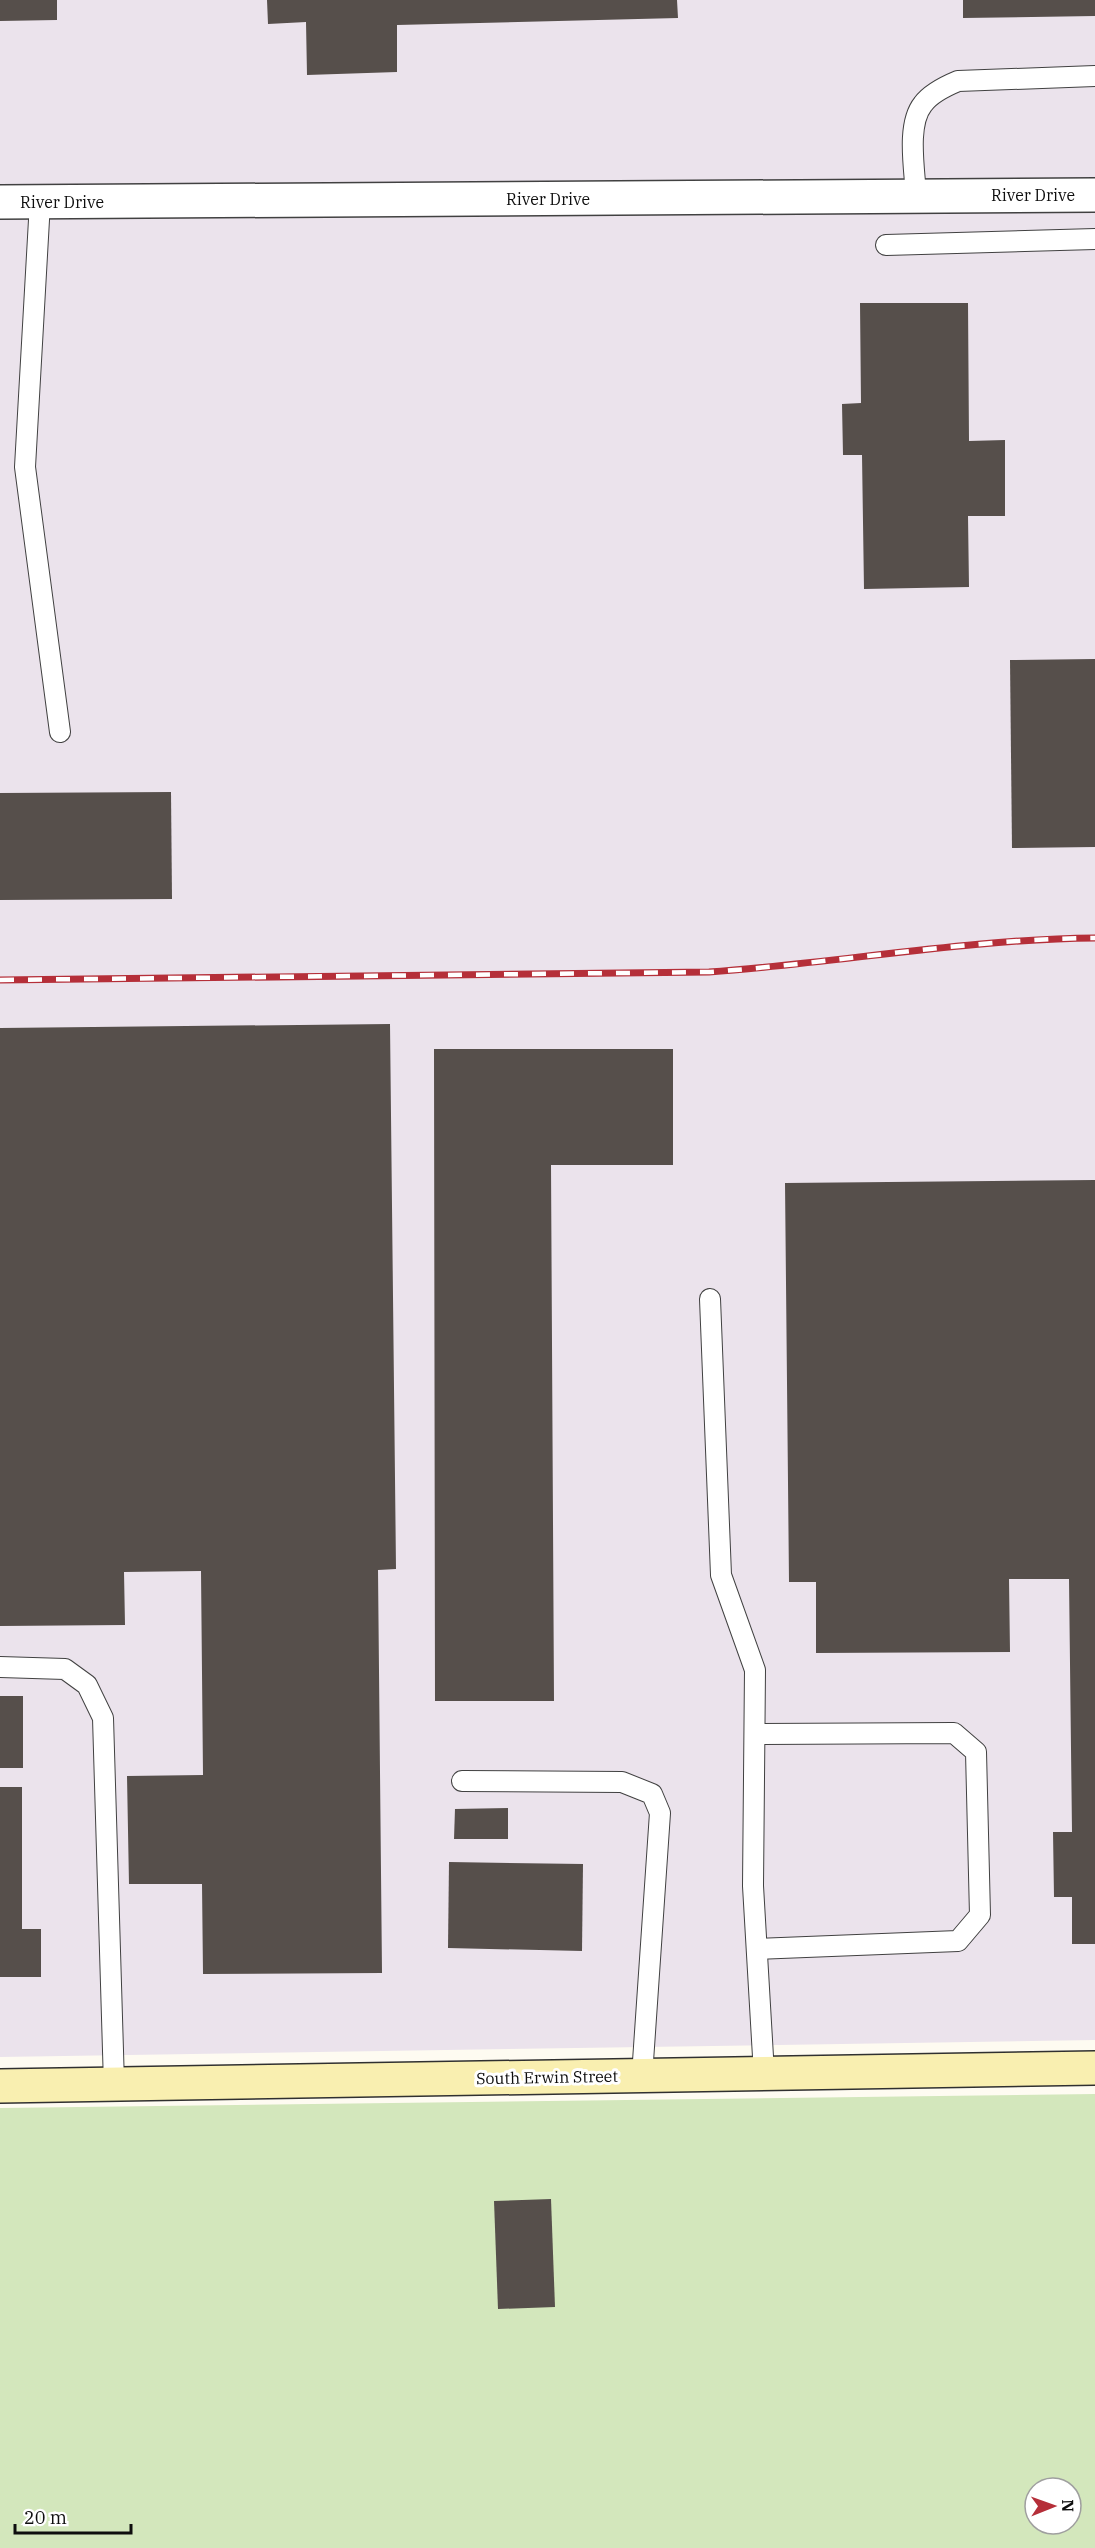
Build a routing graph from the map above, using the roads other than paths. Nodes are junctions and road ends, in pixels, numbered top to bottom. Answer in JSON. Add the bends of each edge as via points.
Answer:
{"nodes":[{"id":1,"x":1095,"y":76,"type":"edge"},
{"id":2,"x":1095,"y":195,"type":"edge"},
{"id":3,"x":916,"y":196,"type":"junction"},
{"id":4,"x":0,"y":202,"type":"edge"},
{"id":5,"x":40,"y":202,"type":"junction"},
{"id":6,"x":1095,"y":239,"type":"edge"},
{"id":7,"x":886,"y":245,"type":"dead end"},
{"id":8,"x":60,"y":732,"type":"dead end"},
{"id":9,"x":710,"y":1299,"type":"dead end"},
{"id":10,"x":0,"y":1667,"type":"edge"},
{"id":11,"x":755,"y":1734,"type":"junction"},
{"id":12,"x":462,"y":1781,"type":"dead end"},
{"id":13,"x":757,"y":1949,"type":"junction"},
{"id":14,"x":1095,"y":2068,"type":"edge"},
{"id":15,"x":764,"y":2074,"type":"junction"},
{"id":16,"x":642,"y":2076,"type":"junction"},
{"id":17,"x":114,"y":2084,"type":"junction"},
{"id":18,"x":0,"y":2086,"type":"edge"}],
"edges":[{"from":1,"to":3,"type":"lane","via":[[958,81],[942,88],[922,104],[913,129]]},
{"from":2,"to":3,"type":"street","name":"River Drive"},
{"from":3,"to":5,"type":"street","name":"River Drive"},
{"from":4,"to":5,"type":"street","name":"River Drive"},
{"from":5,"to":8,"type":"lane","via":[[25,467]]},
{"from":6,"to":7,"type":"lane"},
{"from":9,"to":11,"type":"lane","via":[[722,1575],[755,1670]]},
{"from":10,"to":17,"type":"lane","via":[[65,1669],[87,1685],[103,1718]]},
{"from":11,"to":13,"type":"lane","via":[[753,1886]]},
{"from":11,"to":13,"type":"lane","via":[[954,1733],[976,1752],[980,1915],[958,1941]]},
{"from":12,"to":16,"type":"lane","via":[[622,1782],[652,1794],[660,1813]]},
{"from":13,"to":15,"type":"lane"},
{"from":14,"to":15,"type":"street","name":"South Erwin Street"},
{"from":15,"to":16,"type":"street","name":"South Erwin Street"},
{"from":16,"to":17,"type":"street","name":"South Erwin Street"},
{"from":17,"to":18,"type":"street","name":"South Erwin Street"}]}
